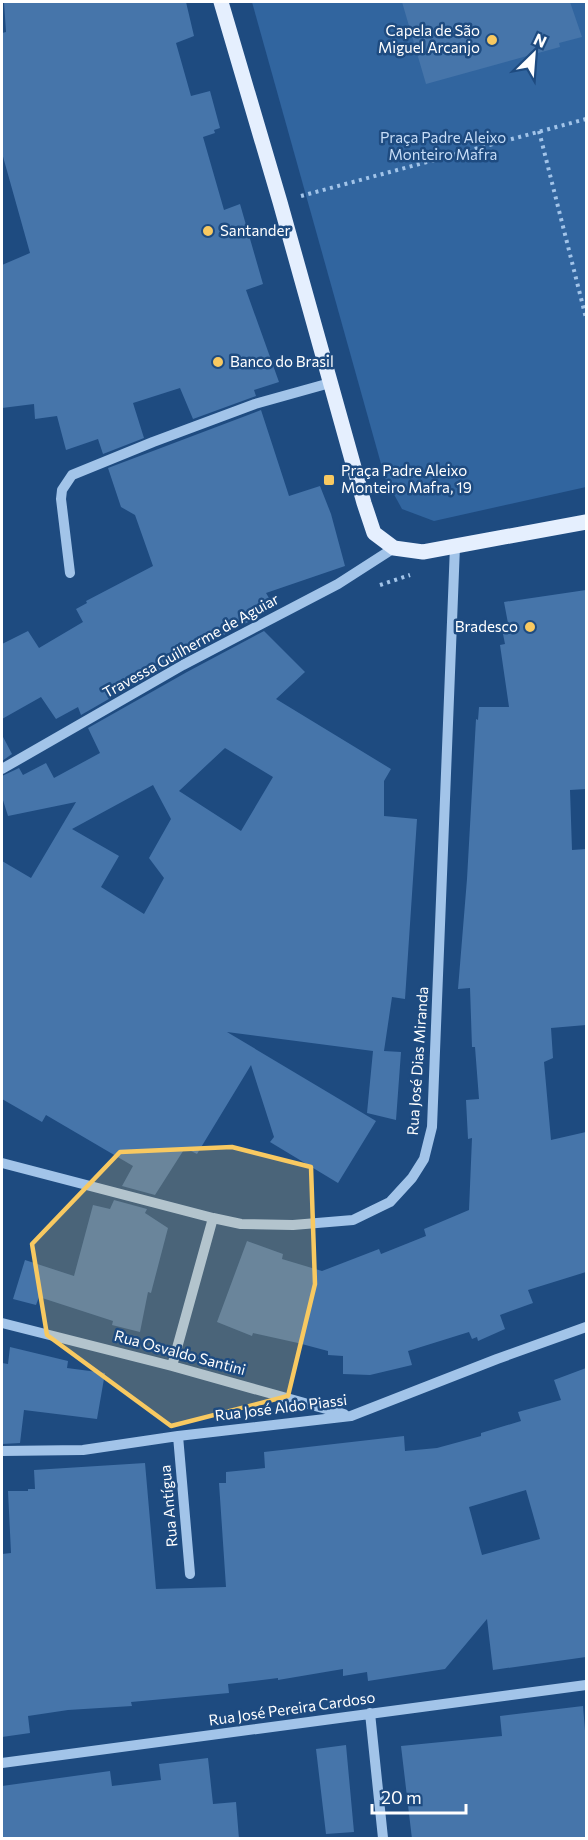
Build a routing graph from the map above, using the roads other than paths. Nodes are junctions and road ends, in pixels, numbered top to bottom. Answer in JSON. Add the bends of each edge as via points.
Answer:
{"nodes":[{"id":1,"x":221,"y":2,"type":"edge"},
{"id":2,"x":330,"y":383,"type":"junction"},
{"id":3,"x":586,"y":522,"type":"edge"},
{"id":4,"x":455,"y":546,"type":"junction"},
{"id":5,"x":394,"y":548,"type":"junction"},
{"id":6,"x":70,"y":573,"type":"dead end"},
{"id":7,"x":2,"y":769,"type":"edge"},
{"id":8,"x":2,"y":1163,"type":"edge"},
{"id":9,"x":213,"y":1218,"type":"junction"},
{"id":10,"x":2,"y":1323,"type":"edge"},
{"id":11,"x":586,"y":1327,"type":"edge"},
{"id":12,"x":172,"y":1366,"type":"junction"},
{"id":13,"x":351,"y":1416,"type":"junction"},
{"id":14,"x":178,"y":1436,"type":"junction"},
{"id":15,"x":2,"y":1451,"type":"edge"},
{"id":16,"x":190,"y":1574,"type":"dead end"},
{"id":17,"x":586,"y":1685,"type":"edge"},
{"id":18,"x":370,"y":1713,"type":"junction"},
{"id":19,"x":2,"y":1763,"type":"edge"},
{"id":20,"x":383,"y":1839,"type":"edge"}],
"edges":[{"from":1,"to":2,"type":"main road"},
{"from":2,"to":5,"type":"main road","via":[[374,533]]},
{"from":2,"to":6,"type":"street","via":[[255,404],[72,474],[61,499]]},
{"from":3,"to":4,"type":"main road"},
{"from":4,"to":5,"type":"main road","via":[[423,552]]},
{"from":4,"to":9,"type":"street","name":"Rua José Dias Miranda","via":[[432,1127],[424,1159],[390,1202],[353,1220],[293,1225],[241,1224]]},
{"from":5,"to":7,"type":"street","name":"Travessa Guilherme de Aguiar","via":[[338,584],[183,665]]},
{"from":8,"to":9,"type":"street","name":"Rua José Dias Miranda"},
{"from":9,"to":12,"type":"street"},
{"from":10,"to":12,"type":"street","name":"Rua Osvaldo Santini"},
{"from":11,"to":13,"type":"street","name":"Rua José Aldo Piassi"},
{"from":12,"to":13,"type":"street","name":"Rua Osvaldo Santini"},
{"from":13,"to":14,"type":"street","name":"Rua José Aldo Piassi"},
{"from":14,"to":15,"type":"street","name":"Rua José Aldo Piassi","via":[[83,1450]]},
{"from":14,"to":16,"type":"street","name":"Rua Antígua"},
{"from":17,"to":18,"type":"street","name":"Rua José Pereira Cardoso"},
{"from":18,"to":19,"type":"street","name":"Rua José Pereira Cardoso"},
{"from":18,"to":20,"type":"street"}]}
